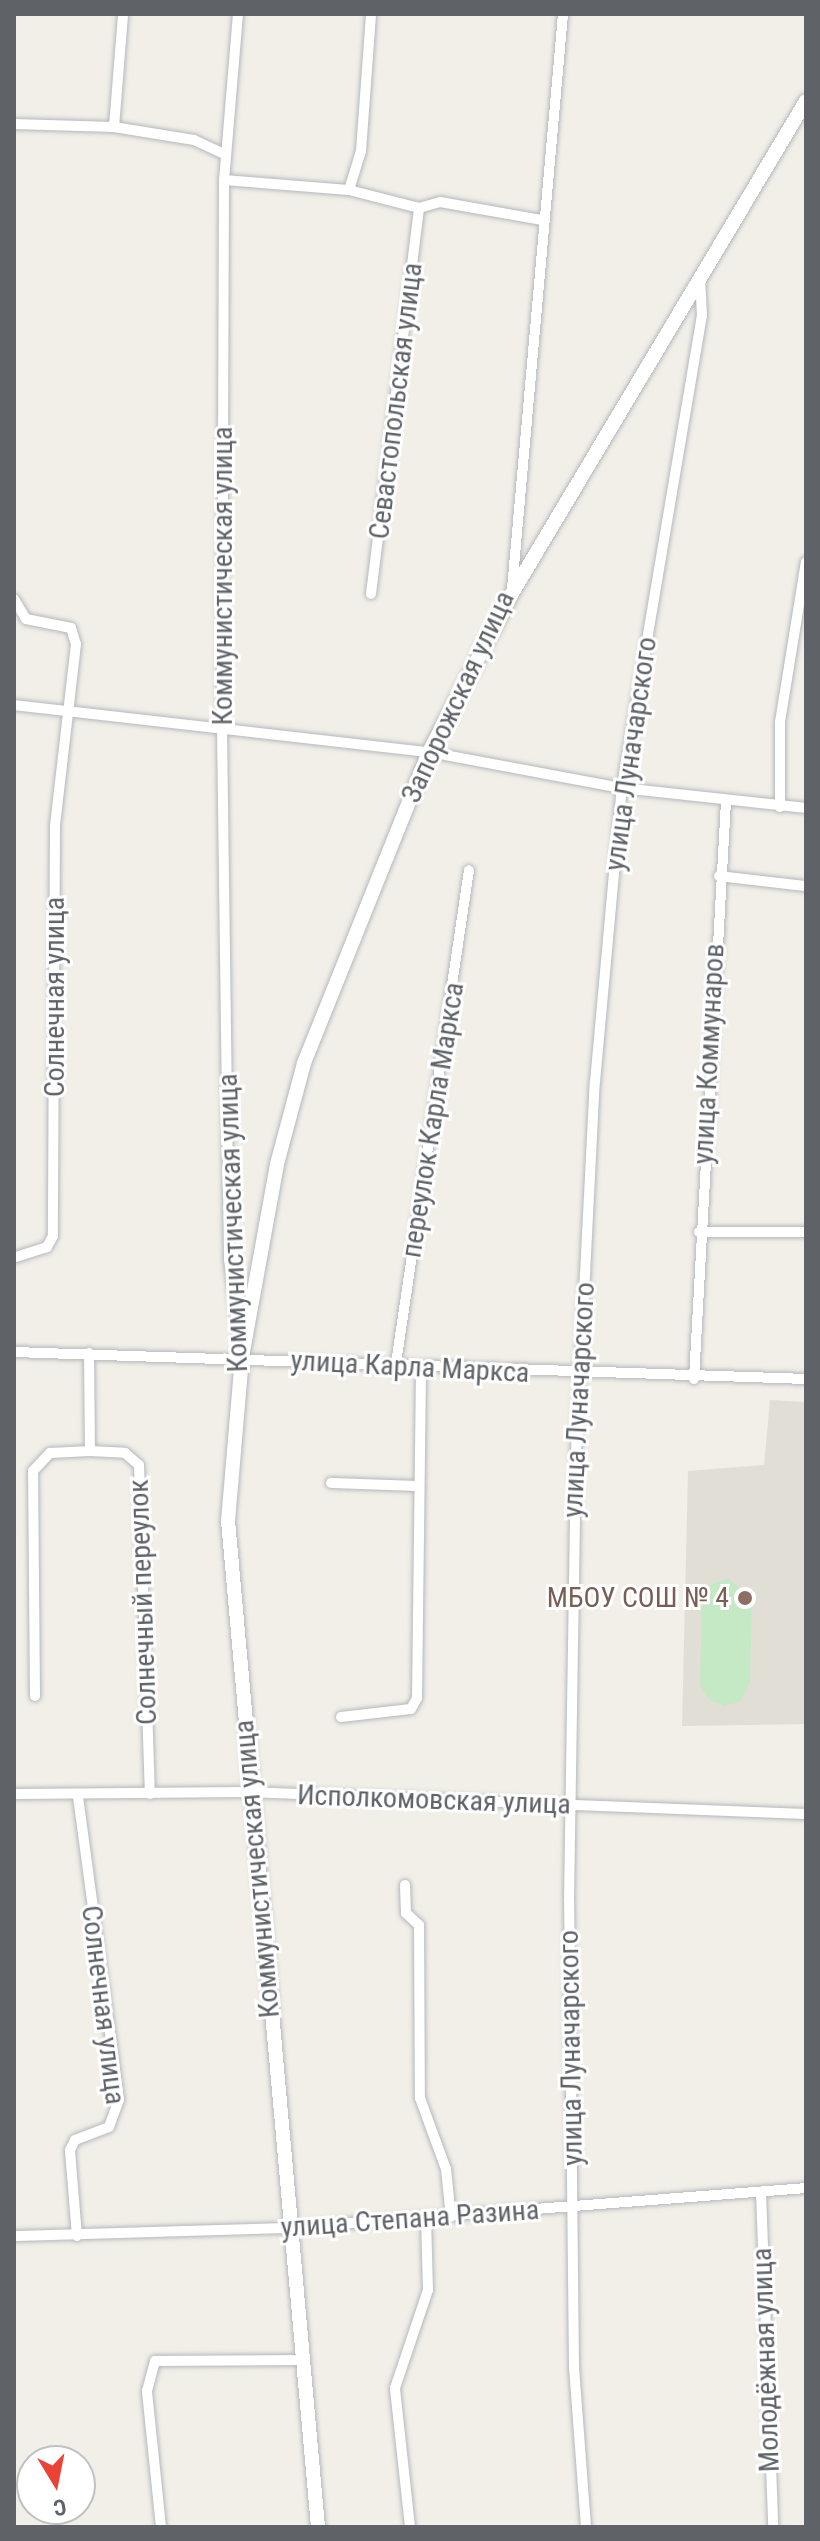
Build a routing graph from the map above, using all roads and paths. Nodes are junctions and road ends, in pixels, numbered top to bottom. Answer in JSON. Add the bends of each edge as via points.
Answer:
{"nodes":[{"id":1,"x":123,"y":14,"type":"edge"},
{"id":2,"x":238,"y":14,"type":"edge"},
{"id":3,"x":371,"y":14,"type":"edge"},
{"id":4,"x":563,"y":14,"type":"edge"},
{"id":5,"x":806,"y":102,"type":"edge"},
{"id":6,"x":14,"y":124,"type":"edge"},
{"id":7,"x":114,"y":127,"type":"junction"},
{"id":8,"x":226,"y":155,"type":"junction"},
{"id":9,"x":224,"y":180,"type":"junction"},
{"id":10,"x":349,"y":190,"type":"junction"},
{"id":11,"x":419,"y":208,"type":"junction"},
{"id":12,"x":542,"y":220,"type":"junction"},
{"id":13,"x":700,"y":281,"type":"junction"},
{"id":14,"x":806,"y":562,"type":"edge"},
{"id":15,"x":371,"y":594,"type":"dead end"},
{"id":16,"x":511,"y":595,"type":"junction"},
{"id":17,"x":14,"y":599,"type":"edge"},
{"id":18,"x":14,"y":705,"type":"edge"},
{"id":19,"x":69,"y":712,"type":"junction"},
{"id":20,"x":222,"y":728,"type":"junction"},
{"id":21,"x":429,"y":752,"type":"junction"},
{"id":22,"x":622,"y":788,"type":"junction"},
{"id":23,"x":726,"y":802,"type":"junction"},
{"id":24,"x":780,"y":807,"type":"junction"},
{"id":25,"x":806,"y":808,"type":"edge"},
{"id":26,"x":469,"y":870,"type":"dead end"},
{"id":27,"x":719,"y":876,"type":"junction"},
{"id":28,"x":806,"y":886,"type":"edge"},
{"id":29,"x":699,"y":1232,"type":"junction"},
{"id":30,"x":806,"y":1232,"type":"edge"},
{"id":31,"x":14,"y":1258,"type":"edge"},
{"id":32,"x":14,"y":1352,"type":"edge"},
{"id":33,"x":89,"y":1353,"type":"junction"},
{"id":34,"x":242,"y":1357,"type":"junction"},
{"id":35,"x":395,"y":1370,"type":"junction"},
{"id":36,"x":421,"y":1370,"type":"junction"},
{"id":37,"x":580,"y":1375,"type":"junction"},
{"id":38,"x":694,"y":1379,"type":"junction"},
{"id":39,"x":806,"y":1379,"type":"edge"},
{"id":40,"x":90,"y":1451,"type":"junction"},
{"id":41,"x":331,"y":1483,"type":"dead end"},
{"id":42,"x":419,"y":1486,"type":"junction"},
{"id":43,"x":35,"y":1696,"type":"dead end"},
{"id":44,"x":341,"y":1717,"type":"dead end"},
{"id":45,"x":248,"y":1792,"type":"junction"},
{"id":46,"x":14,"y":1794,"type":"edge"},
{"id":47,"x":150,"y":1794,"type":"junction"},
{"id":48,"x":78,"y":1795,"type":"junction"},
{"id":49,"x":571,"y":1805,"type":"junction"},
{"id":50,"x":806,"y":1814,"type":"edge"},
{"id":51,"x":405,"y":1885,"type":"dead end"},
{"id":52,"x":806,"y":2188,"type":"edge"},
{"id":53,"x":761,"y":2192,"type":"junction"},
{"id":54,"x":573,"y":2209,"type":"junction"},
{"id":55,"x":451,"y":2217,"type":"junction"},
{"id":56,"x":426,"y":2219,"type":"junction"},
{"id":57,"x":290,"y":2228,"type":"junction"},
{"id":58,"x":14,"y":2236,"type":"edge"},
{"id":59,"x":77,"y":2236,"type":"junction"},
{"id":60,"x":302,"y":2360,"type":"junction"},
{"id":61,"x":161,"y":2527,"type":"edge"},
{"id":62,"x":318,"y":2527,"type":"edge"},
{"id":63,"x":410,"y":2527,"type":"edge"},
{"id":64,"x":586,"y":2527,"type":"edge"},
{"id":65,"x":773,"y":2527,"type":"edge"}],
"edges":[{"from":1,"to":7,"type":"street"},
{"from":2,"to":8,"type":"street","name":"Коммунистическая улица"},
{"from":3,"to":10,"type":"street","via":[[361,151]]},
{"from":4,"to":12,"type":"street","name":"Запорожская улица"},
{"from":5,"to":13,"type":"main road"},
{"from":6,"to":7,"type":"street"},
{"from":7,"to":8,"type":"street","via":[[194,140]]},
{"from":8,"to":9,"type":"street","name":"Коммунистическая улица"},
{"from":9,"to":10,"type":"street"},
{"from":9,"to":20,"type":"street","name":"Коммунистическая улица"},
{"from":10,"to":11,"type":"street"},
{"from":11,"to":12,"type":"street","via":[[440,202]]},
{"from":11,"to":15,"type":"street","name":"Севастопольская улица"},
{"from":12,"to":16,"type":"street","name":"Запорожская улица"},
{"from":13,"to":16,"type":"main road"},
{"from":13,"to":22,"type":"street","name":"улица Луначарского","via":[[702,316]]},
{"from":14,"to":24,"type":"street","via":[[780,722]]},
{"from":16,"to":21,"type":"main road","name":"Запорожская улица"},
{"from":17,"to":19,"type":"street","name":"Солнечная улица","via":[[26,619],[71,628]]},
{"from":18,"to":19,"type":"street"},
{"from":19,"to":20,"type":"street"},
{"from":19,"to":31,"type":"street","name":"Солнечная улица","via":[[55,826],[53,1236],[47,1247]]},
{"from":20,"to":21,"type":"street"},
{"from":20,"to":34,"type":"street","name":"Коммунистическая улица","via":[[230,1272]]},
{"from":21,"to":22,"type":"street"},
{"from":21,"to":34,"type":"main road","name":"Запорожская улица","via":[[304,1063],[277,1164]]},
{"from":22,"to":23,"type":"street"},
{"from":22,"to":37,"type":"street","name":"улица Луначарского","via":[[595,1082]]},
{"from":23,"to":24,"type":"street"},
{"from":23,"to":27,"type":"street","name":"улица Коммунаров"},
{"from":24,"to":25,"type":"street"},
{"from":26,"to":35,"type":"street","name":"переулок Карла Маркса"},
{"from":27,"to":28,"type":"street"},
{"from":27,"to":29,"type":"street","name":"улица Коммунаров"},
{"from":29,"to":30,"type":"street"},
{"from":29,"to":38,"type":"street","name":"улица Коммунаров"},
{"from":32,"to":33,"type":"street","name":"улица Карла Маркса"},
{"from":33,"to":34,"type":"street","name":"улица Карла Маркса"},
{"from":33,"to":40,"type":"street"},
{"from":34,"to":35,"type":"street","name":"улица Карла Маркса"},
{"from":34,"to":45,"type":"main road","name":"Коммунистическая улица","via":[[228,1521]]},
{"from":35,"to":36,"type":"street","name":"улица Карла Маркса"},
{"from":36,"to":37,"type":"street","name":"улица Карла Маркса"},
{"from":36,"to":42,"type":"street"},
{"from":37,"to":38,"type":"street","name":"улица Карла Маркса"},
{"from":37,"to":49,"type":"street","name":"улица Луначарского"},
{"from":38,"to":39,"type":"street","name":"улица Карла Маркса"},
{"from":40,"to":43,"type":"street","via":[[50,1453],[33,1471]]},
{"from":40,"to":47,"type":"street","name":"Солнечный переулок","via":[[125,1453],[139,1465]]},
{"from":41,"to":42,"type":"street"},
{"from":42,"to":44,"type":"street","via":[[417,1698],[411,1709]]},
{"from":45,"to":47,"type":"street","name":"Исполкомовская улица"},
{"from":45,"to":49,"type":"street","name":"Исполкомовская улица"},
{"from":45,"to":57,"type":"main road","name":"Коммунистическая улица"},
{"from":46,"to":48,"type":"street","name":"Исполкомовская улица"},
{"from":47,"to":48,"type":"street","name":"Исполкомовская улица"},
{"from":48,"to":59,"type":"street","name":"Солнечная улица","via":[[119,2108],[109,2127],[75,2140],[70,2150]]},
{"from":49,"to":50,"type":"street","name":"Исполкомовская улица"},
{"from":49,"to":54,"type":"street","name":"улица Луначарского"},
{"from":51,"to":55,"type":"street","via":[[406,1913],[419,1925],[420,2098],[446,2169]]},
{"from":52,"to":53,"type":"street","name":"улица Степана Разина"},
{"from":53,"to":54,"type":"street","name":"улица Степана Разина"},
{"from":53,"to":65,"type":"street","name":"Молодёжная улица"},
{"from":54,"to":55,"type":"street","name":"улица Степана Разина"},
{"from":54,"to":64,"type":"street","name":"улица Луначарского","via":[[574,2367]]},
{"from":55,"to":56,"type":"street","name":"улица Степана Разина"},
{"from":56,"to":57,"type":"street","name":"улица Степана Разина"},
{"from":56,"to":63,"type":"street","via":[[428,2290],[395,2388]]},
{"from":57,"to":59,"type":"street","name":"улица Степана Разина"},
{"from":57,"to":60,"type":"main road","name":"Коммунистическая улица"},
{"from":58,"to":59,"type":"street","name":"улица Степана Разина"},
{"from":60,"to":61,"type":"street","via":[[155,2361],[147,2391]]},
{"from":60,"to":62,"type":"main road","name":"Коммунистическая улица"}]}
